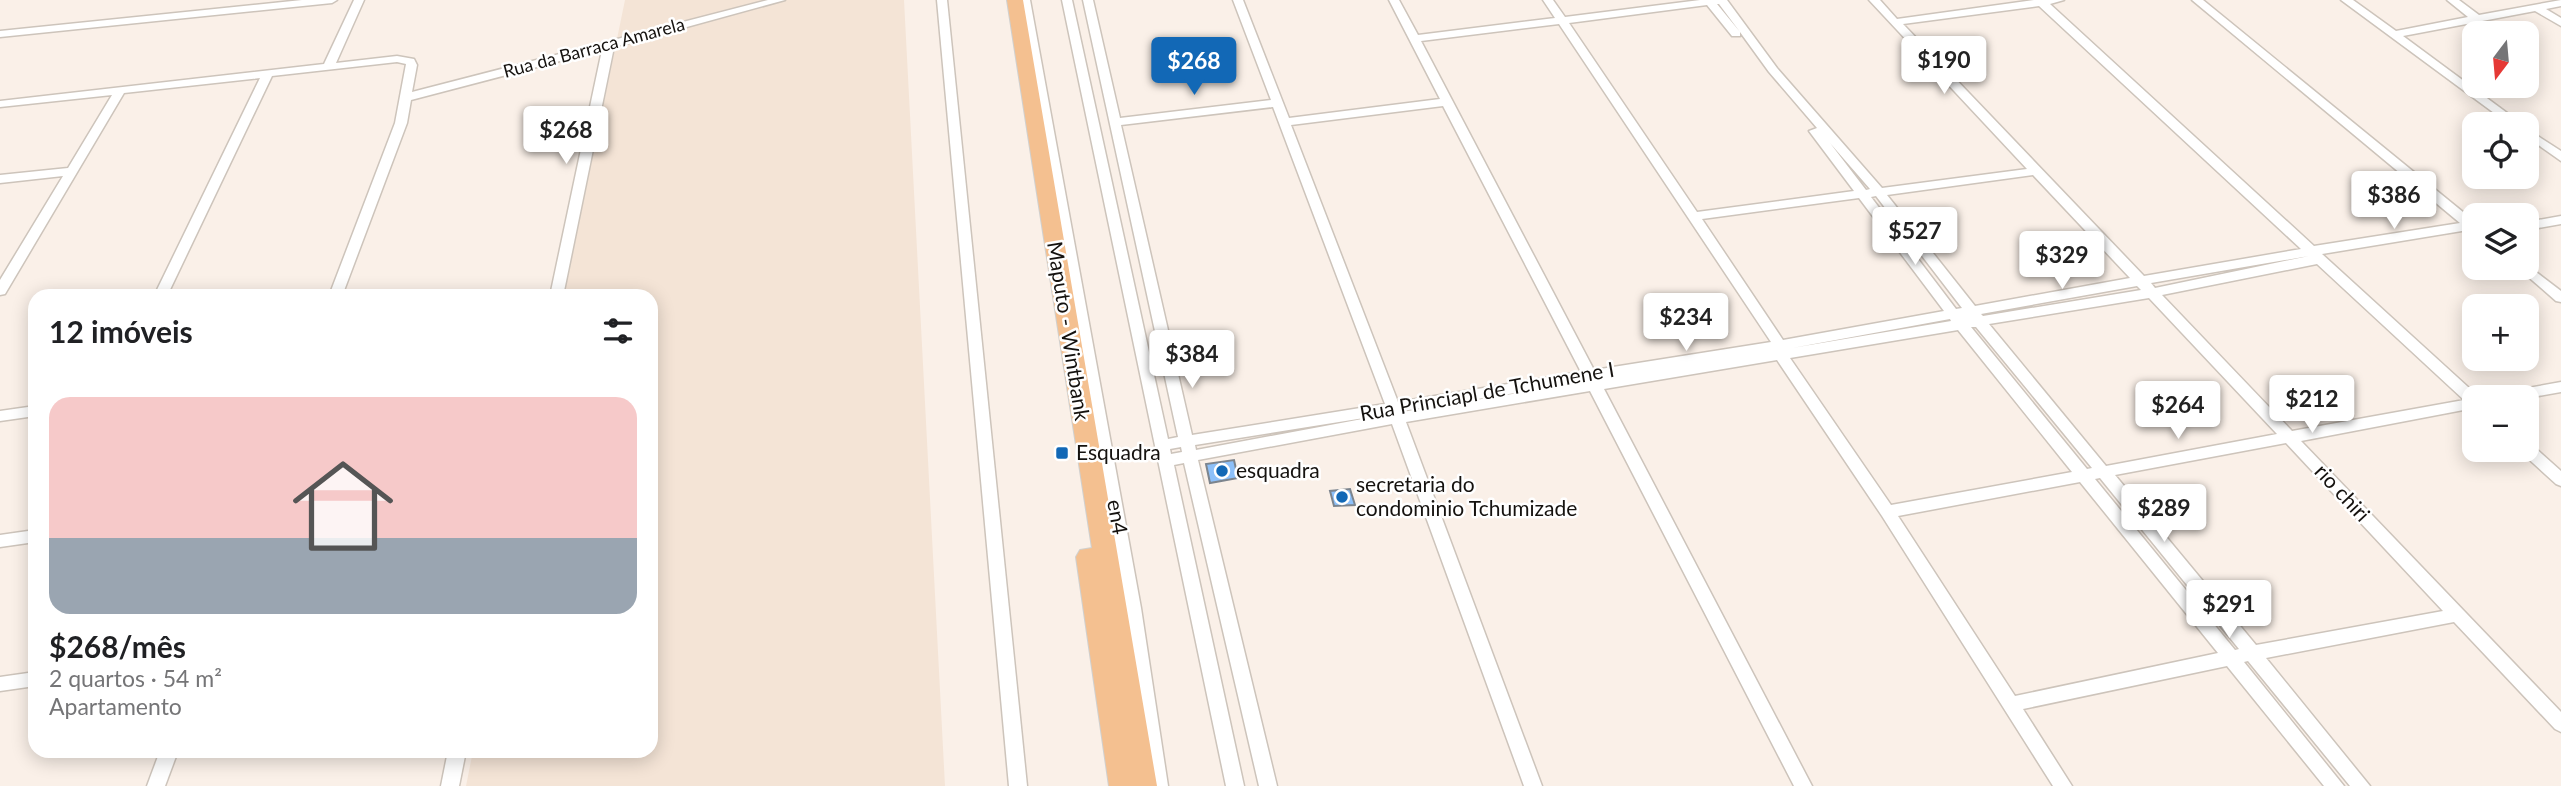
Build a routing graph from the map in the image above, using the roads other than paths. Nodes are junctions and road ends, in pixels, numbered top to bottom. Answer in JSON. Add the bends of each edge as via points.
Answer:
{"nodes":[{"id":1,"x":332,"y":0,"type":"edge"},
{"id":2,"x":359,"y":0,"type":"edge"},
{"id":3,"x":780,"y":0,"type":"edge"},
{"id":4,"x":942,"y":0,"type":"edge"},
{"id":5,"x":1001,"y":0,"type":"edge"},
{"id":6,"x":1015,"y":0,"type":"edge"},
{"id":7,"x":1026,"y":0,"type":"edge"},
{"id":8,"x":1067,"y":0,"type":"edge"},
{"id":9,"x":1087,"y":0,"type":"edge"},
{"id":10,"x":1238,"y":0,"type":"edge"},
{"id":11,"x":1394,"y":0,"type":"edge"},
{"id":12,"x":1548,"y":0,"type":"edge"},
{"id":13,"x":1874,"y":0,"type":"edge"},
{"id":14,"x":2059,"y":0,"type":"edge"},
{"id":15,"x":2197,"y":0,"type":"edge"},
{"id":16,"x":2346,"y":0,"type":"edge"},
{"id":17,"x":2452,"y":0,"type":"edge"},
{"id":18,"x":1718,"y":1,"type":"edge"},
{"id":19,"x":2040,"y":1,"type":"edge"},
{"id":20,"x":2561,"y":3,"type":"edge"},
{"id":21,"x":2539,"y":9,"type":"junction"},
{"id":22,"x":2477,"y":19,"type":"junction"},
{"id":23,"x":1562,"y":22,"type":"junction"},
{"id":24,"x":1895,"y":22,"type":"junction"},
{"id":25,"x":2561,"y":23,"type":"edge"},
{"id":26,"x":0,"y":34,"type":"edge"},
{"id":27,"x":2393,"y":35,"type":"junction"},
{"id":28,"x":1413,"y":39,"type":"junction"},
{"id":29,"x":608,"y":43,"type":"junction"},
{"id":30,"x":329,"y":66,"type":"junction"},
{"id":31,"x":268,"y":73,"type":"junction"},
{"id":32,"x":120,"y":90,"type":"junction"},
{"id":33,"x":408,"y":97,"type":"junction"},
{"id":34,"x":1445,"y":102,"type":"junction"},
{"id":35,"x":1276,"y":103,"type":"junction"},
{"id":36,"x":0,"y":104,"type":"edge"},
{"id":37,"x":2499,"y":112,"type":"edge"},
{"id":38,"x":1116,"y":122,"type":"junction"},
{"id":39,"x":1284,"y":122,"type":"junction"},
{"id":40,"x":2539,"y":141,"type":"edge"},
{"id":41,"x":2561,"y":157,"type":"edge"},
{"id":42,"x":72,"y":171,"type":"junction"},
{"id":43,"x":2037,"y":171,"type":"junction"},
{"id":44,"x":0,"y":179,"type":"edge"},
{"id":45,"x":1879,"y":192,"type":"junction"},
{"id":46,"x":1863,"y":195,"type":"junction"},
{"id":47,"x":2561,"y":211,"type":"edge"},
{"id":48,"x":2539,"y":215,"type":"edge"},
{"id":49,"x":1695,"y":216,"type":"junction"},
{"id":50,"x":2462,"y":218,"type":"edge"},
{"id":51,"x":2561,"y":220,"type":"edge"},
{"id":52,"x":2539,"y":224,"type":"edge"},
{"id":53,"x":2462,"y":230,"type":"edge"},
{"id":54,"x":2316,"y":256,"type":"junction"},
{"id":55,"x":2539,"y":280,"type":"edge"},
{"id":56,"x":2145,"y":287,"type":"junction"},
{"id":57,"x":163,"y":289,"type":"edge"},
{"id":58,"x":338,"y":289,"type":"edge"},
{"id":59,"x":557,"y":289,"type":"edge"},
{"id":60,"x":0,"y":290,"type":"edge"},
{"id":61,"x":2561,"y":298,"type":"edge"},
{"id":62,"x":1976,"y":317,"type":"junction"},
{"id":63,"x":1958,"y":320,"type":"junction"},
{"id":64,"x":1782,"y":350,"type":"junction"},
{"id":65,"x":1591,"y":380,"type":"junction"},
{"id":66,"x":2561,"y":387,"type":"edge"},
{"id":67,"x":2462,"y":391,"type":"edge"},
{"id":68,"x":2539,"y":391,"type":"edge"},
{"id":69,"x":2462,"y":404,"type":"edge"},
{"id":70,"x":28,"y":412,"type":"edge"},
{"id":71,"x":1396,"y":414,"type":"junction"},
{"id":72,"x":0,"y":416,"type":"edge"},
{"id":73,"x":2290,"y":438,"type":"junction"},
{"id":74,"x":1186,"y":442,"type":"junction"},
{"id":75,"x":1162,"y":445,"type":"junction"},
{"id":76,"x":1190,"y":458,"type":"junction"},
{"id":77,"x":2539,"y":460,"type":"edge"},
{"id":78,"x":1165,"y":461,"type":"junction"},
{"id":79,"x":2102,"y":473,"type":"junction"},
{"id":80,"x":2085,"y":476,"type":"junction"},
{"id":81,"x":2561,"y":480,"type":"edge"},
{"id":82,"x":1887,"y":512,"type":"junction"},
{"id":83,"x":28,"y":537,"type":"edge"},
{"id":84,"x":0,"y":541,"type":"edge"},
{"id":85,"x":2457,"y":615,"type":"junction"},
{"id":86,"x":2253,"y":653,"type":"junction"},
{"id":87,"x":2234,"y":658,"type":"junction"},
{"id":88,"x":28,"y":680,"type":"edge"},
{"id":89,"x":0,"y":684,"type":"edge"},
{"id":90,"x":2009,"y":705,"type":"junction"},
{"id":91,"x":2561,"y":724,"type":"edge"},
{"id":92,"x":166,"y":758,"type":"edge"},
{"id":93,"x":456,"y":758,"type":"edge"},
{"id":94,"x":156,"y":786,"type":"edge"},
{"id":95,"x":450,"y":786,"type":"edge"},
{"id":96,"x":1018,"y":786,"type":"edge"},
{"id":97,"x":1124,"y":786,"type":"edge"},
{"id":98,"x":1143,"y":786,"type":"edge"},
{"id":99,"x":1159,"y":786,"type":"edge"},
{"id":100,"x":1235,"y":786,"type":"edge"},
{"id":101,"x":1268,"y":786,"type":"edge"},
{"id":102,"x":1533,"y":786,"type":"edge"},
{"id":103,"x":1803,"y":786,"type":"edge"},
{"id":104,"x":2063,"y":786,"type":"edge"},
{"id":105,"x":2335,"y":786,"type":"edge"},
{"id":106,"x":2361,"y":786,"type":"edge"}],
"edges":[{"from":1,"to":26,"type":"street"},
{"from":2,"to":30,"type":"street"},
{"from":3,"to":29,"type":"street","name":"Rua da Barraca Amarela"},
{"from":4,"to":96,"type":"street"},
{"from":5,"to":97,"type":"highway","name":"Maputo - Wintbank"},
{"from":6,"to":98,"type":"highway","name":"Maputo - Wintbank"},
{"from":7,"to":99,"type":"street","name":"en4","via":[[1133,608]]},
{"from":8,"to":75,"type":"street"},
{"from":9,"to":38,"type":"street"},
{"from":10,"to":35,"type":"street"},
{"from":11,"to":28,"type":"street"},
{"from":12,"to":23,"type":"street"},
{"from":13,"to":24,"type":"street","name":"rio chiri"},
{"from":14,"to":19,"type":"street"},
{"from":15,"to":50,"type":"street"},
{"from":16,"to":27,"type":"street"},
{"from":17,"to":22,"type":"street"},
{"from":18,"to":23,"type":"street"},
{"from":18,"to":45,"type":"street"},
{"from":18,"to":46,"type":"street"},
{"from":19,"to":24,"type":"street"},
{"from":19,"to":54,"type":"street"},
{"from":20,"to":21,"type":"street"},
{"from":21,"to":22,"type":"street"},
{"from":21,"to":25,"type":"street"},
{"from":22,"to":27,"type":"street"},
{"from":23,"to":28,"type":"street"},
{"from":23,"to":49,"type":"street"},
{"from":24,"to":43,"type":"street","name":"rio chiri"},
{"from":27,"to":37,"type":"street"},
{"from":28,"to":34,"type":"street"},
{"from":29,"to":33,"type":"street","name":"Rua da Barraca Amarela"},
{"from":29,"to":59,"type":"street"},
{"from":30,"to":31,"type":"street"},
{"from":30,"to":33,"type":"street","via":[[410,61]]},
{"from":31,"to":32,"type":"street"},
{"from":31,"to":57,"type":"street"},
{"from":32,"to":36,"type":"street"},
{"from":32,"to":42,"type":"street"},
{"from":33,"to":58,"type":"street"},
{"from":34,"to":39,"type":"street"},
{"from":34,"to":65,"type":"street"},
{"from":35,"to":38,"type":"street"},
{"from":35,"to":39,"type":"street"},
{"from":38,"to":74,"type":"street"},
{"from":39,"to":71,"type":"street"},
{"from":40,"to":41,"type":"street"},
{"from":42,"to":44,"type":"street"},
{"from":42,"to":60,"type":"street"},
{"from":43,"to":45,"type":"street"},
{"from":43,"to":56,"type":"street","name":"rio chiri"},
{"from":45,"to":46,"type":"street"},
{"from":45,"to":62,"type":"street"},
{"from":46,"to":49,"type":"street"},
{"from":46,"to":63,"type":"street"},
{"from":47,"to":48,"type":"street"},
{"from":49,"to":64,"type":"street"},
{"from":51,"to":52,"type":"street"},
{"from":53,"to":54,"type":"street","name":"Rua Princiapl de Tchumene I"},
{"from":54,"to":56,"type":"street","name":"Rua Princiapl de Tchumene I"},
{"from":54,"to":67,"type":"street"},
{"from":55,"to":61,"type":"street"},
{"from":56,"to":62,"type":"street","name":"Rua Princiapl de Tchumene I"},
{"from":56,"to":73,"type":"street","name":"rio chiri"},
{"from":62,"to":63,"type":"street","name":"Rua Princiapl de Tchumene I"},
{"from":62,"to":79,"type":"street"},
{"from":63,"to":64,"type":"street","name":"Rua Princiapl de Tchumene I"},
{"from":63,"to":80,"type":"street"},
{"from":64,"to":65,"type":"street","name":"Rua Princiapl de Tchumene I"},
{"from":64,"to":82,"type":"street","via":[[1784,360]]},
{"from":65,"to":71,"type":"street","name":"Rua Princiapl de Tchumene I"},
{"from":65,"to":103,"type":"street"},
{"from":66,"to":68,"type":"street"},
{"from":69,"to":73,"type":"street"},
{"from":70,"to":72,"type":"street"},
{"from":71,"to":74,"type":"street","name":"Rua Princiapl de Tchumene I"},
{"from":71,"to":76,"type":"street","name":"Rua Princiapl de Tchumene I"},
{"from":71,"to":102,"type":"street"},
{"from":73,"to":79,"type":"street"},
{"from":73,"to":85,"type":"street","name":"rio chiri"},
{"from":74,"to":75,"type":"street","name":"Rua Princiapl de Tchumene I"},
{"from":74,"to":76,"type":"street"},
{"from":75,"to":78,"type":"street"},
{"from":76,"to":78,"type":"street","name":"Rua Princiapl de Tchumene I"},
{"from":76,"to":101,"type":"street"},
{"from":77,"to":81,"type":"street"},
{"from":78,"to":100,"type":"street"},
{"from":79,"to":80,"type":"street"},
{"from":79,"to":86,"type":"street"},
{"from":80,"to":82,"type":"street"},
{"from":80,"to":87,"type":"street"},
{"from":82,"to":90,"type":"street"},
{"from":83,"to":84,"type":"street"},
{"from":85,"to":86,"type":"street"},
{"from":85,"to":91,"type":"street","name":"rio chiri"},
{"from":86,"to":87,"type":"street"},
{"from":86,"to":106,"type":"street"},
{"from":87,"to":90,"type":"street"},
{"from":87,"to":105,"type":"street"},
{"from":88,"to":89,"type":"street"},
{"from":90,"to":104,"type":"street"},
{"from":92,"to":94,"type":"street"},
{"from":93,"to":95,"type":"street"}]}
